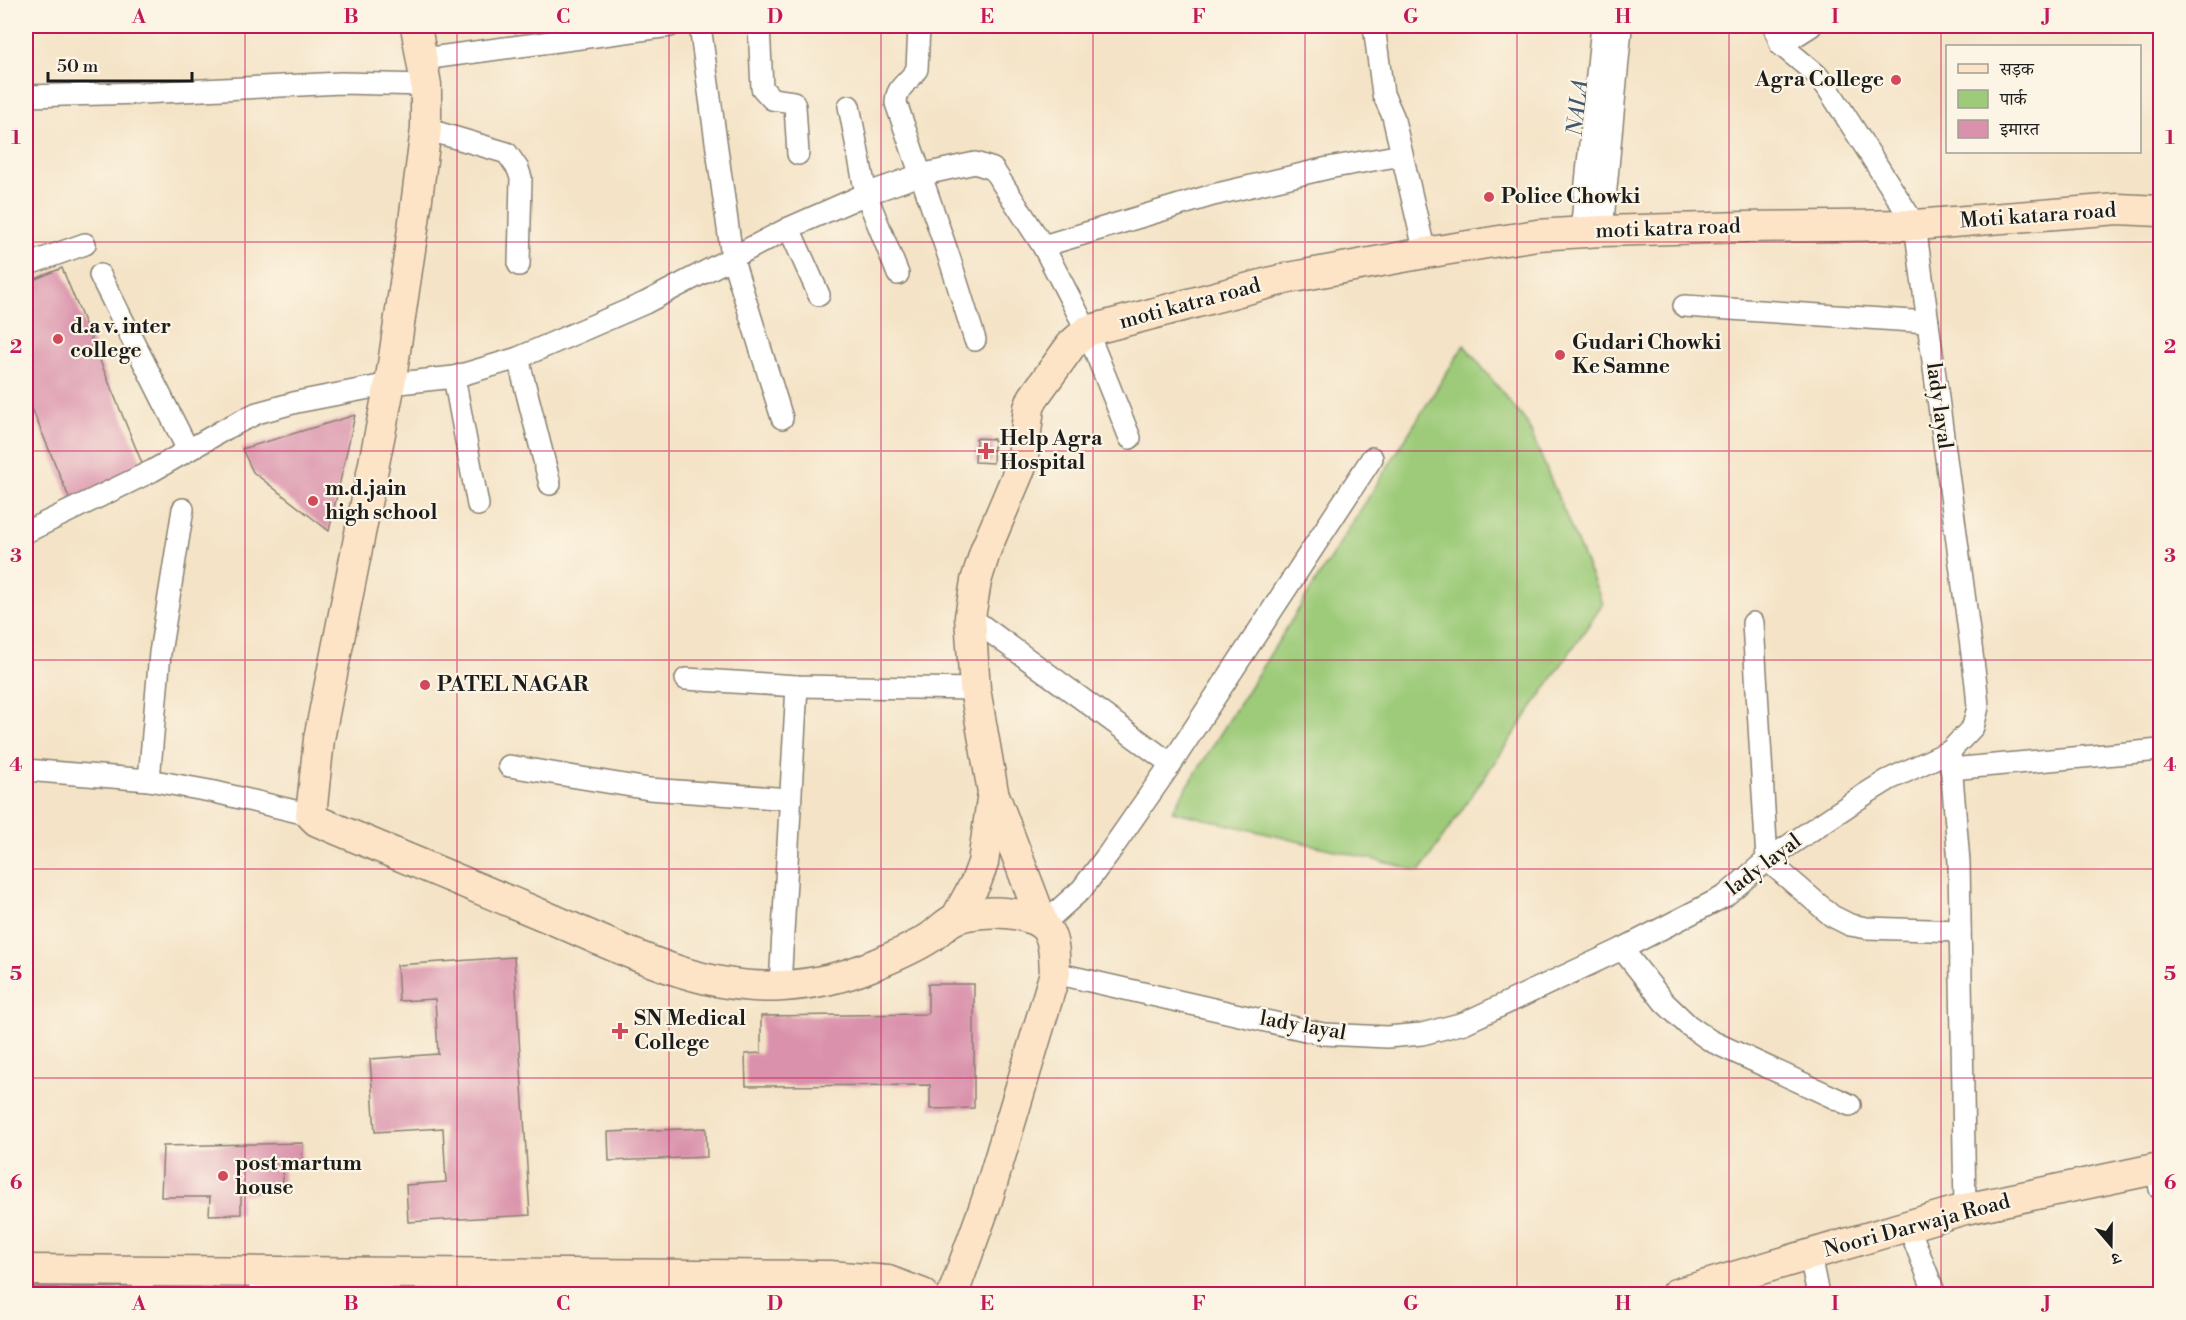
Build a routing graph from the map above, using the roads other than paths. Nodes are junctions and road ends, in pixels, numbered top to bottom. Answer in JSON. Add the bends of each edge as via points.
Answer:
{"nodes":[{"id":1,"x":416,"y":26,"type":"edge"},
{"id":2,"x":670,"y":26,"type":"edge"},
{"id":3,"x":700,"y":26,"type":"edge"},
{"id":4,"x":759,"y":26,"type":"edge"},
{"id":5,"x":919,"y":26,"type":"edge"},
{"id":6,"x":1374,"y":26,"type":"edge"},
{"id":7,"x":1811,"y":26,"type":"edge"},
{"id":8,"x":1612,"y":27,"type":"edge"},
{"id":9,"x":1778,"y":35,"type":"edge"},
{"id":10,"x":424,"y":72,"type":"junction"},
{"id":11,"x":26,"y":96,"type":"edge"},
{"id":12,"x":849,"y":106,"type":"dead end"},
{"id":13,"x":426,"y":129,"type":"junction"},
{"id":14,"x":798,"y":154,"type":"dead end"},
{"id":15,"x":1402,"y":155,"type":"junction"},
{"id":16,"x":920,"y":176,"type":"junction"},
{"id":17,"x":866,"y":194,"type":"junction"},
{"id":18,"x":2160,"y":211,"type":"edge"},
{"id":19,"x":1915,"y":225,"type":"junction"},
{"id":20,"x":789,"y":228,"type":"junction"},
{"id":21,"x":1592,"y":231,"type":"junction"},
{"id":22,"x":85,"y":244,"type":"dead end"},
{"id":23,"x":1043,"y":246,"type":"junction"},
{"id":24,"x":1425,"y":253,"type":"junction"},
{"id":25,"x":732,"y":258,"type":"junction"},
{"id":26,"x":26,"y":265,"type":"edge"},
{"id":27,"x":519,"y":265,"type":"dead end"},
{"id":28,"x":898,"y":274,"type":"dead end"},
{"id":29,"x":100,"y":275,"type":"dead end"},
{"id":30,"x":819,"y":295,"type":"dead end"},
{"id":31,"x":1684,"y":306,"type":"dead end"},
{"id":32,"x":1928,"y":321,"type":"junction"},
{"id":33,"x":1087,"y":331,"type":"junction"},
{"id":34,"x":975,"y":340,"type":"dead end"},
{"id":35,"x":518,"y":358,"type":"junction"},
{"id":36,"x":454,"y":377,"type":"junction"},
{"id":37,"x":390,"y":384,"type":"junction"},
{"id":38,"x":782,"y":418,"type":"dead end"},
{"id":39,"x":1130,"y":438,"type":"dead end"},
{"id":40,"x":188,"y":450,"type":"junction"},
{"id":41,"x":1371,"y":458,"type":"dead end"},
{"id":42,"x":550,"y":484,"type":"dead end"},
{"id":43,"x":478,"y":505,"type":"dead end"},
{"id":44,"x":183,"y":509,"type":"dead end"},
{"id":45,"x":26,"y":531,"type":"edge"},
{"id":46,"x":970,"y":617,"type":"junction"},
{"id":47,"x":1753,"y":623,"type":"dead end"},
{"id":48,"x":686,"y":679,"type":"dead end"},
{"id":49,"x":797,"y":686,"type":"junction"},
{"id":50,"x":975,"y":689,"type":"junction"},
{"id":51,"x":2160,"y":750,"type":"edge"},
{"id":52,"x":1950,"y":760,"type":"junction"},
{"id":53,"x":1171,"y":764,"type":"junction"},
{"id":54,"x":509,"y":766,"type":"dead end"},
{"id":55,"x":26,"y":770,"type":"edge"},
{"id":56,"x":149,"y":780,"type":"junction"},
{"id":57,"x":993,"y":792,"type":"junction"},
{"id":58,"x":790,"y":799,"type":"junction"},
{"id":59,"x":311,"y":815,"type":"junction"},
{"id":60,"x":1767,"y":860,"type":"junction"},
{"id":61,"x":956,"y":918,"type":"junction"},
{"id":62,"x":1043,"y":924,"type":"junction"},
{"id":63,"x":1960,"y":932,"type":"junction"},
{"id":64,"x":1622,"y":950,"type":"junction"},
{"id":65,"x":1054,"y":973,"type":"junction"},
{"id":66,"x":780,"y":986,"type":"junction"},
{"id":67,"x":1850,"y":1105,"type":"dead end"},
{"id":68,"x":2159,"y":1176,"type":"edge"},
{"id":69,"x":1965,"y":1209,"type":"junction"},
{"id":70,"x":1908,"y":1225,"type":"junction"},
{"id":71,"x":1810,"y":1256,"type":"junction"},
{"id":72,"x":26,"y":1270,"type":"edge"},
{"id":73,"x":260,"y":1287,"type":"edge"},
{"id":74,"x":887,"y":1288,"type":"edge"},
{"id":75,"x":1718,"y":1288,"type":"edge"},
{"id":76,"x":923,"y":1294,"type":"edge"},
{"id":77,"x":953,"y":1294,"type":"edge"},
{"id":78,"x":1679,"y":1294,"type":"edge"},
{"id":79,"x":1818,"y":1294,"type":"edge"},
{"id":80,"x":1935,"y":1294,"type":"edge"}],
"edges":[{"from":1,"to":10,"type":"street"},
{"from":2,"to":10,"type":"street"},
{"from":3,"to":25,"type":"street"},
{"from":4,"to":14,"type":"street","via":[[762,88],[772,99],[793,102]]},
{"from":5,"to":16,"type":"street","via":[[916,69],[898,89],[896,103]]},
{"from":6,"to":15,"type":"street","via":[[1383,94],[1393,116]]},
{"from":7,"to":9,"type":"street"},
{"from":8,"to":21,"type":"street","name":"moti katra road"},
{"from":9,"to":19,"type":"street","via":[[1827,87]]},
{"from":10,"to":11,"type":"street","via":[[341,83]]},
{"from":10,"to":13,"type":"street"},
{"from":12,"to":17,"type":"street"},
{"from":13,"to":27,"type":"street","via":[[507,153],[513,160],[521,178]]},
{"from":13,"to":37,"type":"street"},
{"from":15,"to":23,"type":"street","via":[[1213,195]]},
{"from":15,"to":24,"type":"street"},
{"from":16,"to":17,"type":"street"},
{"from":16,"to":23,"type":"street","via":[[975,163],[993,169]]},
{"from":16,"to":34,"type":"street"},
{"from":17,"to":20,"type":"street"},
{"from":17,"to":28,"type":"street"},
{"from":18,"to":19,"type":"street","name":"Moti katara road","via":[[2118,209]]},
{"from":19,"to":21,"type":"street","name":"moti katra road"},
{"from":19,"to":32,"type":"street","name":"lady layal"},
{"from":20,"to":25,"type":"street"},
{"from":20,"to":30,"type":"street"},
{"from":21,"to":24,"type":"street","name":"moti katra road","via":[[1537,235]]},
{"from":22,"to":26,"type":"street"},
{"from":23,"to":33,"type":"street"},
{"from":24,"to":33,"type":"street","name":"moti katra road","via":[[1288,278]]},
{"from":25,"to":35,"type":"street","via":[[645,303]]},
{"from":25,"to":38,"type":"street"},
{"from":29,"to":40,"type":"street"},
{"from":31,"to":32,"type":"street"},
{"from":32,"to":52,"type":"street","name":"lady layal","via":[[1978,707],[1973,727]]},
{"from":33,"to":39,"type":"street"},
{"from":33,"to":46,"type":"street","via":[[1053,369],[1029,408],[1022,464],[986,549]]},
{"from":35,"to":36,"type":"street"},
{"from":35,"to":42,"type":"street"},
{"from":36,"to":37,"type":"street"},
{"from":36,"to":43,"type":"street"},
{"from":37,"to":40,"type":"street","via":[[257,413]]},
{"from":37,"to":59,"type":"street","via":[[319,739]]},
{"from":40,"to":45,"type":"street"},
{"from":41,"to":53,"type":"street"},
{"from":44,"to":56,"type":"street","via":[[160,653]]},
{"from":46,"to":50,"type":"street"},
{"from":46,"to":53,"type":"street"},
{"from":47,"to":60,"type":"street"},
{"from":48,"to":49,"type":"street"},
{"from":49,"to":50,"type":"street"},
{"from":49,"to":58,"type":"street"},
{"from":50,"to":57,"type":"street"},
{"from":51,"to":52,"type":"street"},
{"from":52,"to":60,"type":"street","name":"lady layal","via":[[1888,780]]},
{"from":52,"to":63,"type":"street","via":[[1959,862]]},
{"from":53,"to":62,"type":"street","via":[[1082,890]]},
{"from":54,"to":58,"type":"street","via":[[649,789]]},
{"from":55,"to":56,"type":"street"},
{"from":56,"to":59,"type":"street"},
{"from":57,"to":61,"type":"street","via":[[983,863]]},
{"from":57,"to":62,"type":"street"},
{"from":58,"to":66,"type":"street"},
{"from":59,"to":66,"type":"street","via":[[316,821],[680,972],[745,987]]},
{"from":60,"to":63,"type":"street","via":[[1832,916],[1850,925]]},
{"from":60,"to":64,"type":"street","name":"lady layal","via":[[1725,896]]},
{"from":61,"to":62,"type":"street","via":[[1005,912]]},
{"from":61,"to":66,"type":"street","via":[[930,938],[853,973],[818,983]]},
{"from":62,"to":65,"type":"street","via":[[1053,945]]},
{"from":63,"to":69,"type":"street"},
{"from":64,"to":65,"type":"street","name":"lady layal","via":[[1464,1023],[1422,1034],[1387,1037],[1323,1034]]},
{"from":64,"to":67,"type":"street","via":[[1688,1025],[1712,1041]]},
{"from":65,"to":77,"type":"street","via":[[987,1200]]},
{"from":68,"to":69,"type":"street","name":"Noori Darwaja Road"},
{"from":69,"to":70,"type":"street","name":"Noori Darwaja Road"},
{"from":70,"to":71,"type":"street","name":"Noori Darwaja Road"},
{"from":70,"to":80,"type":"street"},
{"from":71,"to":75,"type":"street","name":"Noori Darwaja Road"},
{"from":71,"to":79,"type":"street"},
{"from":72,"to":73,"type":"street"},
{"from":73,"to":74,"type":"street","via":[[830,1276]]},
{"from":74,"to":76,"type":"street"},
{"from":75,"to":78,"type":"street","name":"Noori Darwaja Road"}]}
